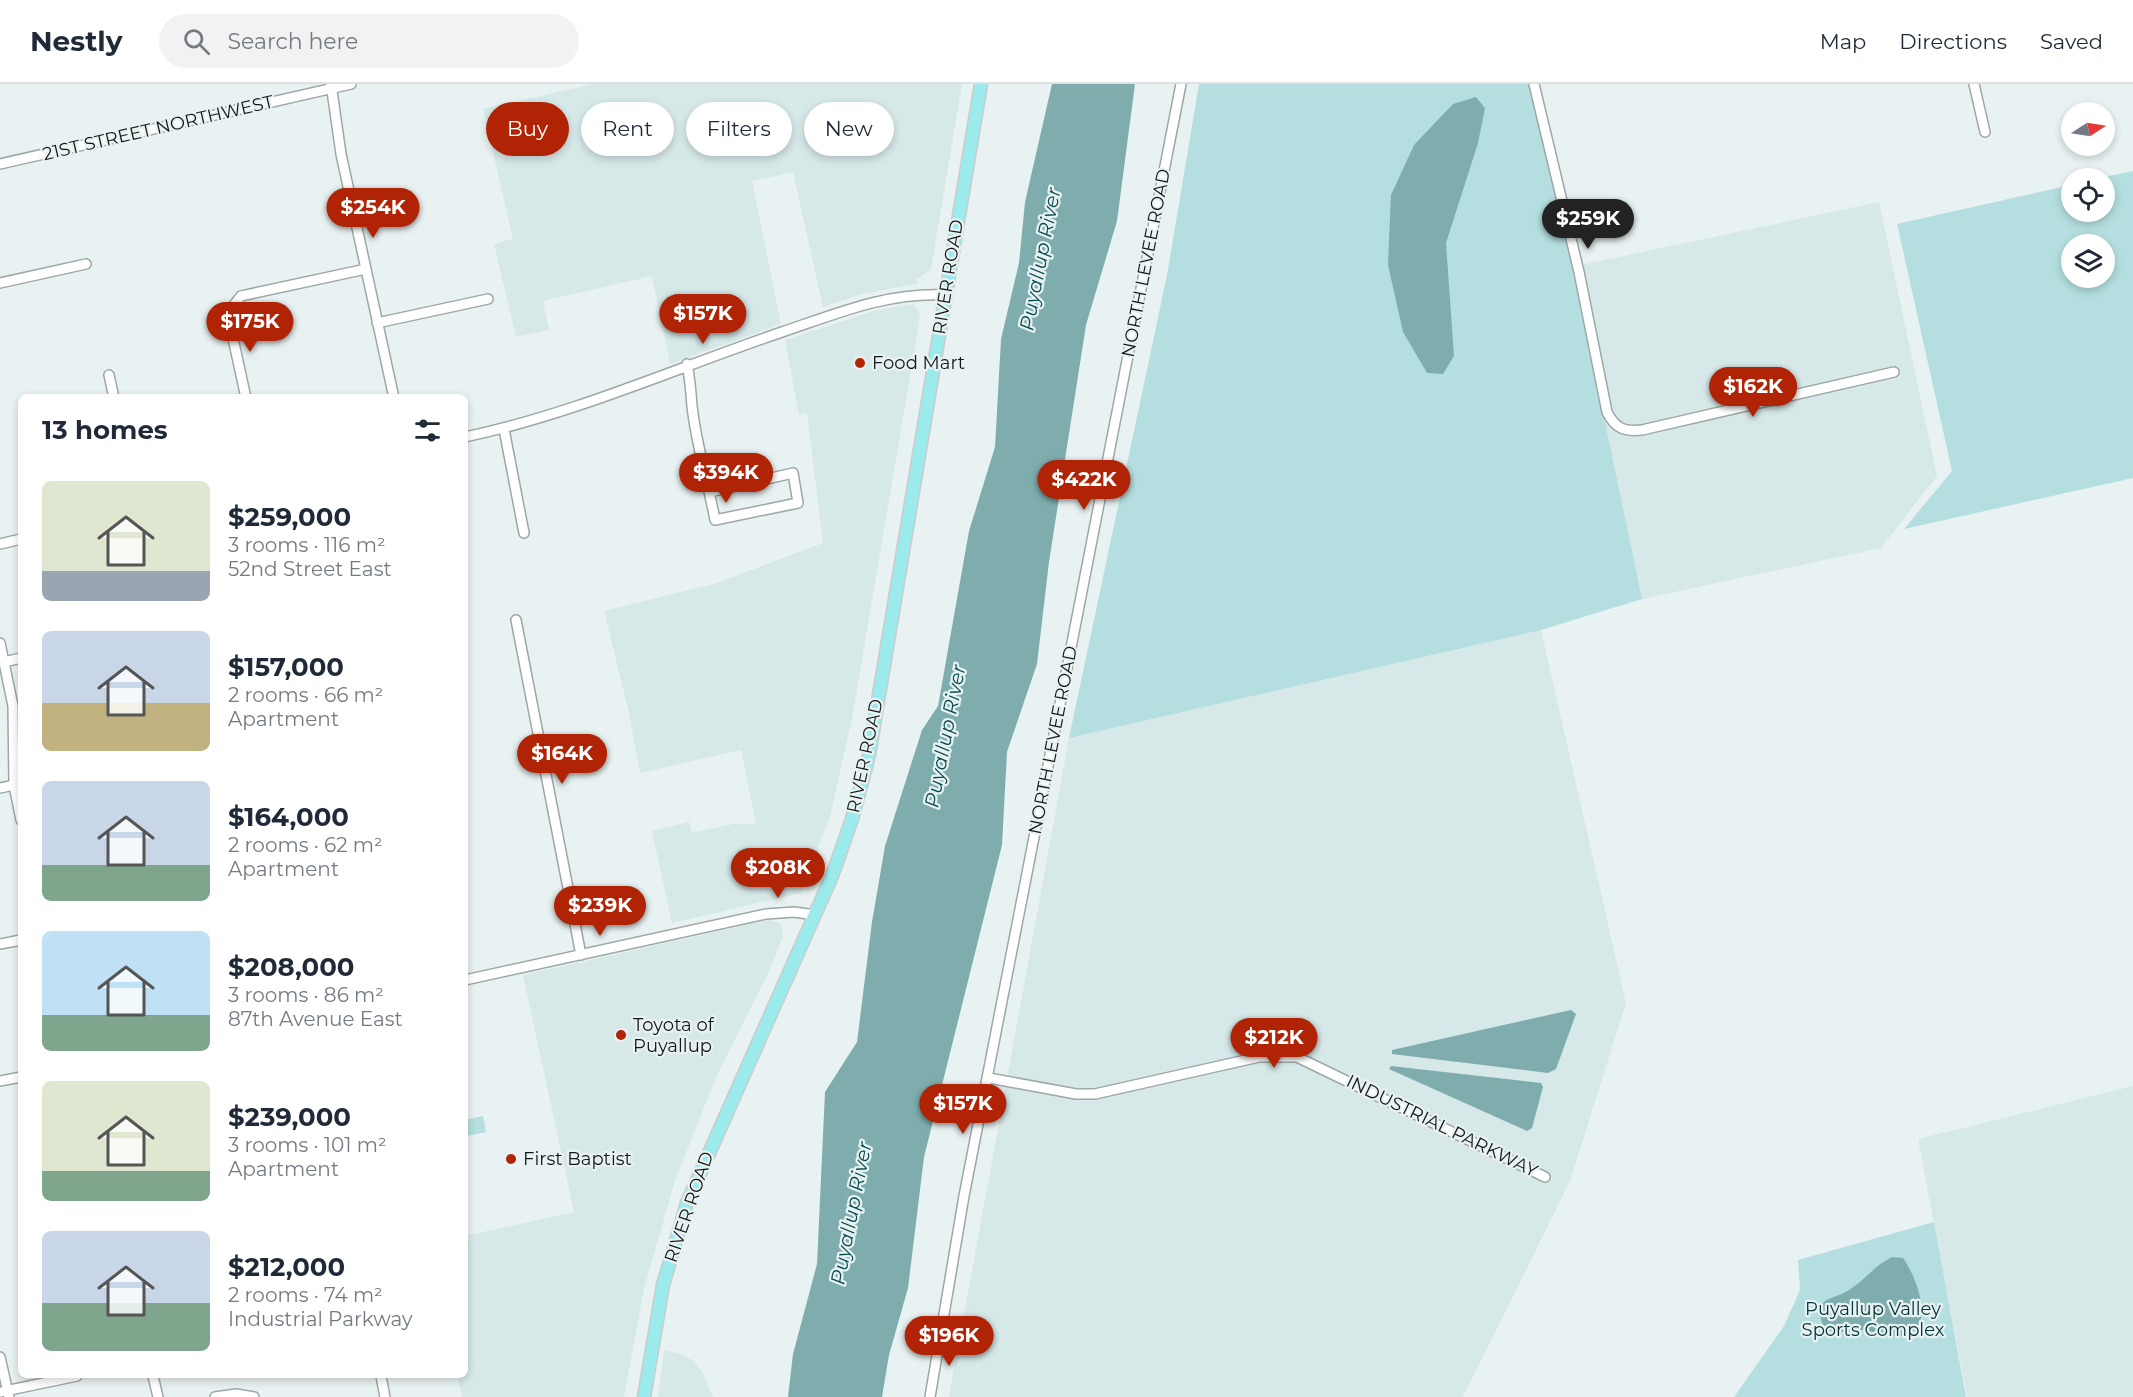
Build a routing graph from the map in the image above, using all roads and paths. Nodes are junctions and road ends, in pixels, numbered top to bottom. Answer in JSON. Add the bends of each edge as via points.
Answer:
{"nodes":[{"id":1,"x":351,"y":84,"type":"edge"},
{"id":2,"x":981,"y":84,"type":"edge"},
{"id":3,"x":1181,"y":84,"type":"edge"},
{"id":4,"x":1534,"y":84,"type":"edge"},
{"id":5,"x":1974,"y":84,"type":"edge"},
{"id":6,"x":332,"y":86,"type":"edge"},
{"id":7,"x":1985,"y":132,"type":"dead end"},
{"id":8,"x":0,"y":164,"type":"edge"},
{"id":9,"x":86,"y":264,"type":"dead end"},
{"id":10,"x":366,"y":269,"type":"junction"},
{"id":11,"x":0,"y":283,"type":"edge"},
{"id":12,"x":945,"y":296,"type":"junction"},
{"id":13,"x":488,"y":299,"type":"dead end"},
{"id":14,"x":377,"y":322,"type":"junction"},
{"id":15,"x":687,"y":364,"type":"junction"},
{"id":16,"x":1894,"y":372,"type":"dead end"},
{"id":17,"x":109,"y":375,"type":"dead end"},
{"id":18,"x":113,"y":394,"type":"edge"},
{"id":19,"x":245,"y":394,"type":"edge"},
{"id":20,"x":393,"y":394,"type":"edge"},
{"id":21,"x":504,"y":429,"type":"junction"},
{"id":22,"x":468,"y":436,"type":"edge"},
{"id":23,"x":710,"y":492,"type":"junction"},
{"id":24,"x":524,"y":533,"type":"dead end"},
{"id":25,"x":18,"y":540,"type":"edge"},
{"id":26,"x":0,"y":544,"type":"edge"},
{"id":27,"x":516,"y":620,"type":"dead end"},
{"id":28,"x":0,"y":643,"type":"edge"},
{"id":29,"x":18,"y":659,"type":"edge"},
{"id":30,"x":4,"y":662,"type":"junction"},
{"id":31,"x":14,"y":785,"type":"junction"},
{"id":32,"x":0,"y":788,"type":"edge"},
{"id":33,"x":18,"y":805,"type":"edge"},
{"id":34,"x":815,"y":915,"type":"junction"},
{"id":35,"x":18,"y":941,"type":"edge"},
{"id":36,"x":0,"y":945,"type":"edge"},
{"id":37,"x":581,"y":955,"type":"junction"},
{"id":38,"x":468,"y":979,"type":"edge"},
{"id":39,"x":18,"y":1078,"type":"edge"},
{"id":40,"x":989,"y":1078,"type":"junction"},
{"id":41,"x":0,"y":1081,"type":"edge"},
{"id":42,"x":1545,"y":1177,"type":"dead end"},
{"id":43,"x":0,"y":1357,"type":"edge"},
{"id":44,"x":69,"y":1378,"type":"edge"},
{"id":45,"x":153,"y":1378,"type":"edge"},
{"id":46,"x":381,"y":1378,"type":"edge"},
{"id":47,"x":5,"y":1393,"type":"edge"},
{"id":48,"x":158,"y":1397,"type":"edge"},
{"id":49,"x":215,"y":1397,"type":"edge"},
{"id":50,"x":254,"y":1397,"type":"edge"},
{"id":51,"x":385,"y":1397,"type":"edge"},
{"id":52,"x":644,"y":1397,"type":"edge"},
{"id":53,"x":930,"y":1397,"type":"edge"}],
"edges":[{"from":1,"to":6,"type":"street","name":"21ST STREET NORTHWEST"},
{"from":2,"to":12,"type":"main road","name":"RIVER ROAD"},
{"from":3,"to":40,"type":"street","name":"NORTH LEVEE ROAD"},
{"from":4,"to":16,"type":"street","via":[[1607,412],[1616,425],[1624,430],[1641,430]]},
{"from":5,"to":7,"type":"street"},
{"from":6,"to":8,"type":"street","name":"21ST STREET NORTHWEST"},
{"from":6,"to":10,"type":"street"},
{"from":9,"to":11,"type":"street"},
{"from":10,"to":14,"type":"street"},
{"from":10,"to":19,"type":"street","via":[[241,296],[234,303],[229,320]]},
{"from":12,"to":15,"type":"street","via":[[907,295],[862,304]]},
{"from":12,"to":34,"type":"main road","name":"RIVER ROAD","via":[[869,755],[843,845]]},
{"from":13,"to":14,"type":"street"},
{"from":14,"to":20,"type":"street"},
{"from":15,"to":21,"type":"street","via":[[601,398]]},
{"from":15,"to":23,"type":"street"},
{"from":17,"to":18,"type":"street"},
{"from":21,"to":22,"type":"street"},
{"from":21,"to":24,"type":"street"},
{"from":23,"to":23,"type":"street","via":[[793,473],[798,503],[715,520]]},
{"from":25,"to":26,"type":"street"},
{"from":27,"to":37,"type":"street"},
{"from":28,"to":30,"type":"street"},
{"from":29,"to":30,"type":"street"},
{"from":30,"to":31,"type":"street","via":[[13,713]]},
{"from":31,"to":32,"type":"street"},
{"from":31,"to":33,"type":"street"},
{"from":34,"to":37,"type":"street","via":[[782,912]]},
{"from":34,"to":52,"type":"main road","name":"RIVER ROAD","via":[[687,1203],[663,1285]]},
{"from":35,"to":36,"type":"street"},
{"from":37,"to":38,"type":"street"},
{"from":39,"to":41,"type":"street"},
{"from":40,"to":42,"type":"street","name":"INDUSTRIAL PARKWAY","via":[[1095,1094],[1259,1057],[1298,1057]]},
{"from":40,"to":53,"type":"street","name":"NORTH LEVEE ROAD"},
{"from":43,"to":47,"type":"street"},
{"from":44,"to":47,"type":"street"},
{"from":45,"to":48,"type":"street"},
{"from":46,"to":51,"type":"street"},
{"from":49,"to":50,"type":"street"}]}
